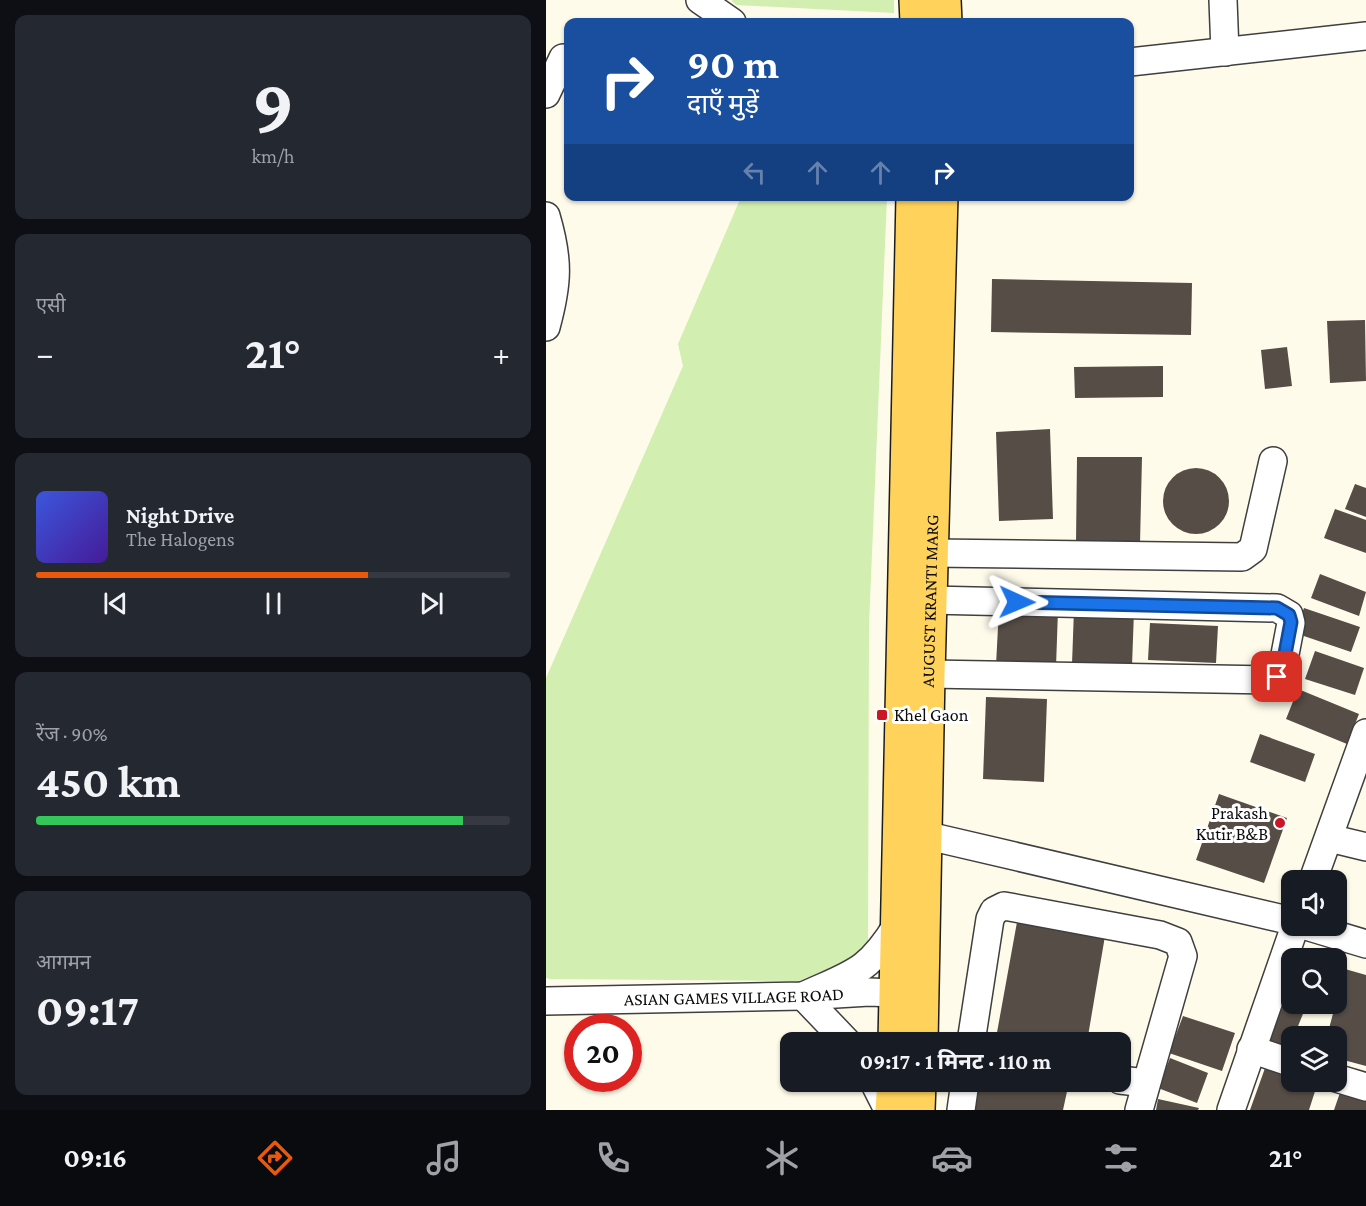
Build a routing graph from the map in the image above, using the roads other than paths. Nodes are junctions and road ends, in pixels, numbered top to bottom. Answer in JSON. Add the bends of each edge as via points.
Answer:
{"nodes":[{"id":1,"x":700,"y":0,"type":"edge"},
{"id":2,"x":916,"y":0,"type":"edge"},
{"id":3,"x":944,"y":0,"type":"edge"},
{"id":4,"x":1223,"y":0,"type":"edge"},
{"id":5,"x":726,"y":18,"type":"edge"},
{"id":6,"x":917,"y":18,"type":"edge"},
{"id":7,"x":945,"y":18,"type":"edge"},
{"id":8,"x":1366,"y":36,"type":"edge"},
{"id":9,"x":1225,"y":52,"type":"junction"},
{"id":10,"x":559,"y":58,"type":"edge"},
{"id":11,"x":1134,"y":62,"type":"edge"},
{"id":12,"x":546,"y":94,"type":"edge"},
{"id":13,"x":913,"y":201,"type":"edge"},
{"id":14,"x":941,"y":201,"type":"edge"},
{"id":15,"x":546,"y":216,"type":"edge"},
{"id":16,"x":546,"y":327,"type":"edge"},
{"id":17,"x":1274,"y":461,"type":"dead end"},
{"id":18,"x":932,"y":553,"type":"junction"},
{"id":19,"x":930,"y":600,"type":"junction"},
{"id":20,"x":928,"y":674,"type":"junction"},
{"id":21,"x":1366,"y":733,"type":"edge"},
{"id":22,"x":1361,"y":765,"type":"edge"},
{"id":23,"x":924,"y":835,"type":"junction"},
{"id":24,"x":1329,"y":838,"type":"junction"},
{"id":25,"x":1366,"y":847,"type":"edge"},
{"id":26,"x":1317,"y":870,"type":"edge"},
{"id":27,"x":1281,"y":918,"type":"edge"},
{"id":28,"x":897,"y":926,"type":"junction"},
{"id":29,"x":1291,"y":936,"type":"edge"},
{"id":30,"x":1339,"y":936,"type":"edge"},
{"id":31,"x":1366,"y":944,"type":"edge"},
{"id":32,"x":909,"y":993,"type":"junction"},
{"id":33,"x":803,"y":996,"type":"junction"},
{"id":34,"x":546,"y":1001,"type":"edge"},
{"id":35,"x":837,"y":1032,"type":"edge"},
{"id":36,"x":898,"y":1032,"type":"edge"},
{"id":37,"x":919,"y":1032,"type":"edge"},
{"id":38,"x":973,"y":1032,"type":"edge"},
{"id":39,"x":1251,"y":1049,"type":"junction"},
{"id":40,"x":1281,"y":1059,"type":"edge"},
{"id":41,"x":1133,"y":1082,"type":"edge"},
{"id":42,"x":1347,"y":1082,"type":"edge"},
{"id":43,"x":1366,"y":1088,"type":"edge"},
{"id":44,"x":880,"y":1092,"type":"edge"},
{"id":45,"x":893,"y":1092,"type":"edge"},
{"id":46,"x":919,"y":1092,"type":"edge"},
{"id":47,"x":964,"y":1092,"type":"edge"},
{"id":48,"x":890,"y":1110,"type":"edge"},
{"id":49,"x":918,"y":1110,"type":"edge"},
{"id":50,"x":961,"y":1110,"type":"edge"},
{"id":51,"x":1139,"y":1110,"type":"edge"},
{"id":52,"x":1231,"y":1110,"type":"edge"}],
"edges":[{"from":1,"to":5,"type":"street"},
{"from":2,"to":6,"type":"main road"},
{"from":3,"to":7,"type":"main road"},
{"from":4,"to":9,"type":"street"},
{"from":8,"to":9,"type":"street"},
{"from":9,"to":11,"type":"street"},
{"from":10,"to":12,"type":"street"},
{"from":13,"to":28,"type":"main road","name":"AUGUST KRANTI MARG"},
{"from":14,"to":18,"type":"main road","name":"AUGUST KRANTI MARG"},
{"from":15,"to":16,"type":"street","via":[[556,251],[555,294]]},
{"from":17,"to":18,"type":"street","via":[[1253,549],[1242,557]]},
{"from":18,"to":19,"type":"main road","name":"AUGUST KRANTI MARG"},
{"from":19,"to":20,"type":"main road","name":"AUGUST KRANTI MARG"},
{"from":19,"to":20,"type":"street","via":[[1277,608],[1289,615],[1291,622],[1282,670],[1271,680]]},
{"from":20,"to":23,"type":"main road","name":"AUGUST KRANTI MARG"},
{"from":21,"to":22,"type":"street"},
{"from":22,"to":24,"type":"street"},
{"from":23,"to":27,"type":"street"},
{"from":23,"to":32,"type":"main road","name":"AUGUST KRANTI MARG"},
{"from":24,"to":25,"type":"street"},
{"from":24,"to":26,"type":"street"},
{"from":28,"to":32,"type":"main road","name":"AUGUST KRANTI MARG"},
{"from":28,"to":33,"type":"street","via":[[882,951],[861,971]]},
{"from":29,"to":39,"type":"street"},
{"from":30,"to":31,"type":"street"},
{"from":32,"to":33,"type":"street","name":"ASIAN GAMES VILLAGE ROAD"},
{"from":32,"to":36,"type":"main road","name":"AUGUST KRANTI MARG"},
{"from":32,"to":37,"type":"main road","name":"AUGUST KRANTI MARG"},
{"from":33,"to":34,"type":"street","name":"ASIAN GAMES VILLAGE ROAD"},
{"from":33,"to":35,"type":"street"},
{"from":38,"to":41,"type":"street","via":[[994,911],[1004,906],[1160,935],[1178,942],[1183,956]]},
{"from":39,"to":40,"type":"street"},
{"from":39,"to":52,"type":"street"},
{"from":41,"to":51,"type":"street"},
{"from":42,"to":43,"type":"street"},
{"from":44,"to":48,"type":"street"},
{"from":45,"to":48,"type":"main road"},
{"from":46,"to":49,"type":"main road"},
{"from":47,"to":50,"type":"street"}]}
